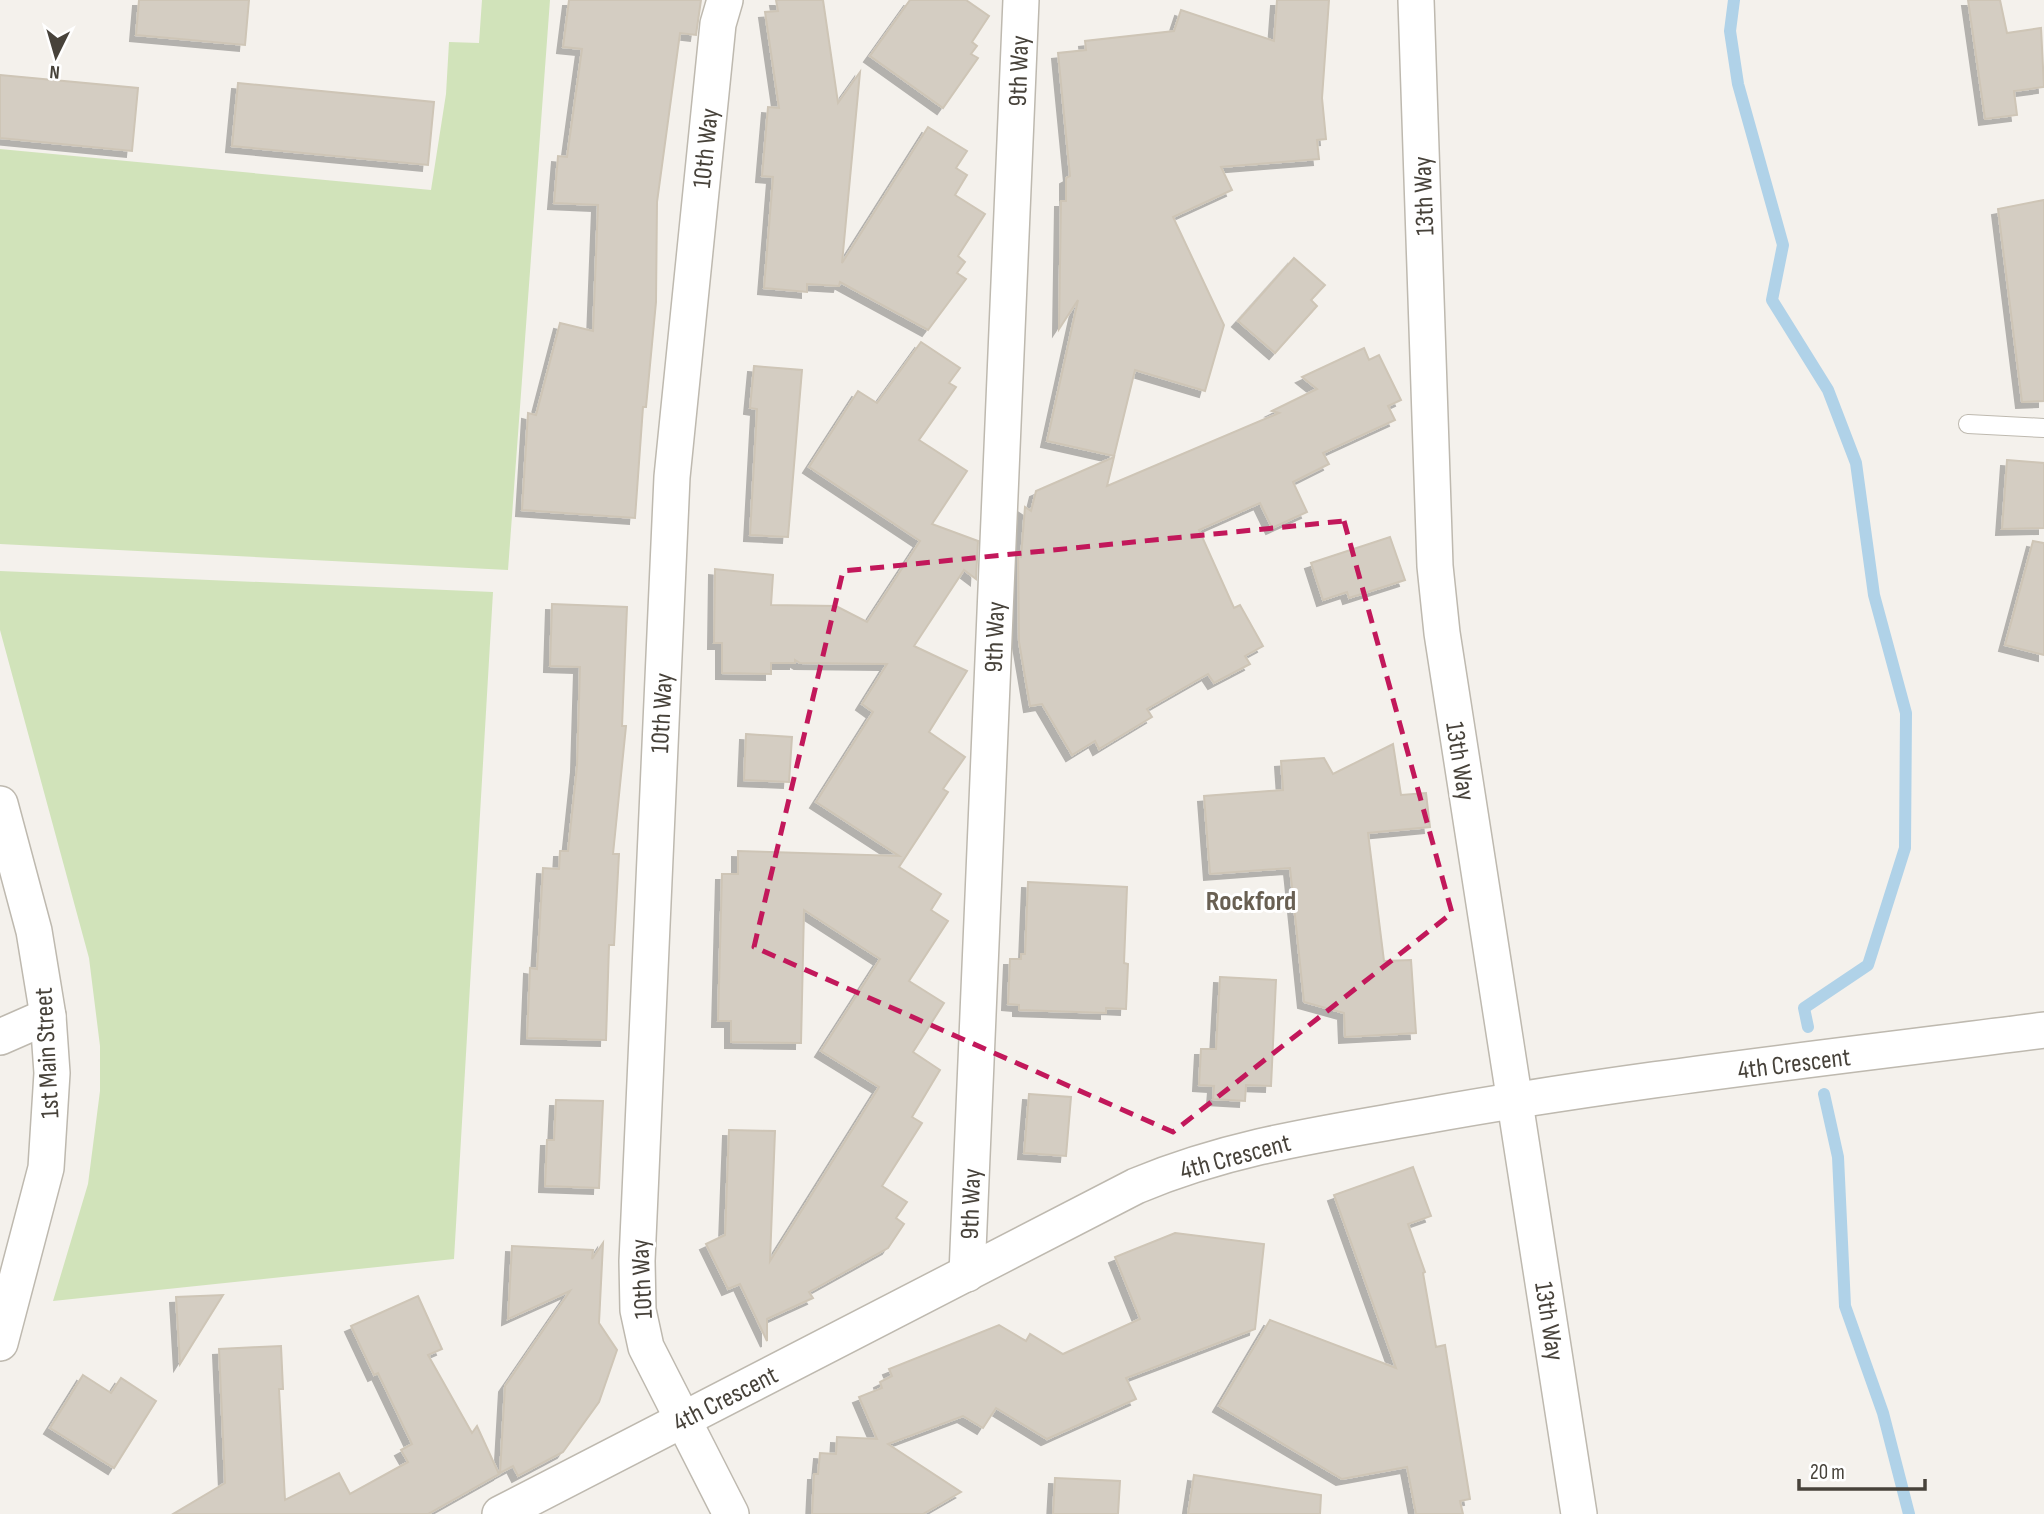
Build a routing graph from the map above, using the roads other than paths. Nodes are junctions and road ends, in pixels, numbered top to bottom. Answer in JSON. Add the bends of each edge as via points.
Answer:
{"nodes":[{"id":1,"x":725,"y":0,"type":"edge"},
{"id":2,"x":1021,"y":0,"type":"edge"},
{"id":3,"x":1416,"y":0,"type":"edge"},
{"id":4,"x":1968,"y":424,"type":"dead end"},
{"id":5,"x":2044,"y":428,"type":"edge"},
{"id":6,"x":0,"y":804,"type":"edge"},
{"id":7,"x":48,"y":1016,"type":"junction"},
{"id":8,"x":2044,"y":1030,"type":"edge"},
{"id":9,"x":0,"y":1037,"type":"edge"},
{"id":10,"x":1516,"y":1099,"type":"junction"},
{"id":11,"x":967,"y":1274,"type":"junction"},
{"id":12,"x":0,"y":1343,"type":"edge"},
{"id":13,"x":681,"y":1421,"type":"junction"},
{"id":14,"x":500,"y":1514,"type":"edge"},
{"id":15,"x":731,"y":1514,"type":"edge"},
{"id":16,"x":1579,"y":1514,"type":"edge"}],
"edges":[{"from":1,"to":13,"type":"street","name":"10th Way","via":[[718,24],[672,477],[637,1261],[638,1310],[646,1347]]},
{"from":2,"to":11,"type":"street","name":"9th Way"},
{"from":3,"to":10,"type":"street","name":"13th Way","via":[[1435,566],[1456,733]]},
{"from":4,"to":5,"type":"lane"},
{"from":6,"to":7,"type":"street","name":"1st Main Street","via":[[34,931]]},
{"from":7,"to":9,"type":"street"},
{"from":7,"to":12,"type":"street","name":"1st Main Street","via":[[52,1073],[46,1168]]},
{"from":8,"to":10,"type":"street","name":"4th Crescent"},
{"from":10,"to":11,"type":"street","name":"4th Crescent","via":[[1243,1149],[1191,1164],[1136,1186]]},
{"from":10,"to":16,"type":"street","name":"13th Way"},
{"from":11,"to":13,"type":"street","name":"4th Crescent"},
{"from":13,"to":14,"type":"street","name":"4th Crescent"},
{"from":13,"to":15,"type":"street","name":"10th Way"}]}
